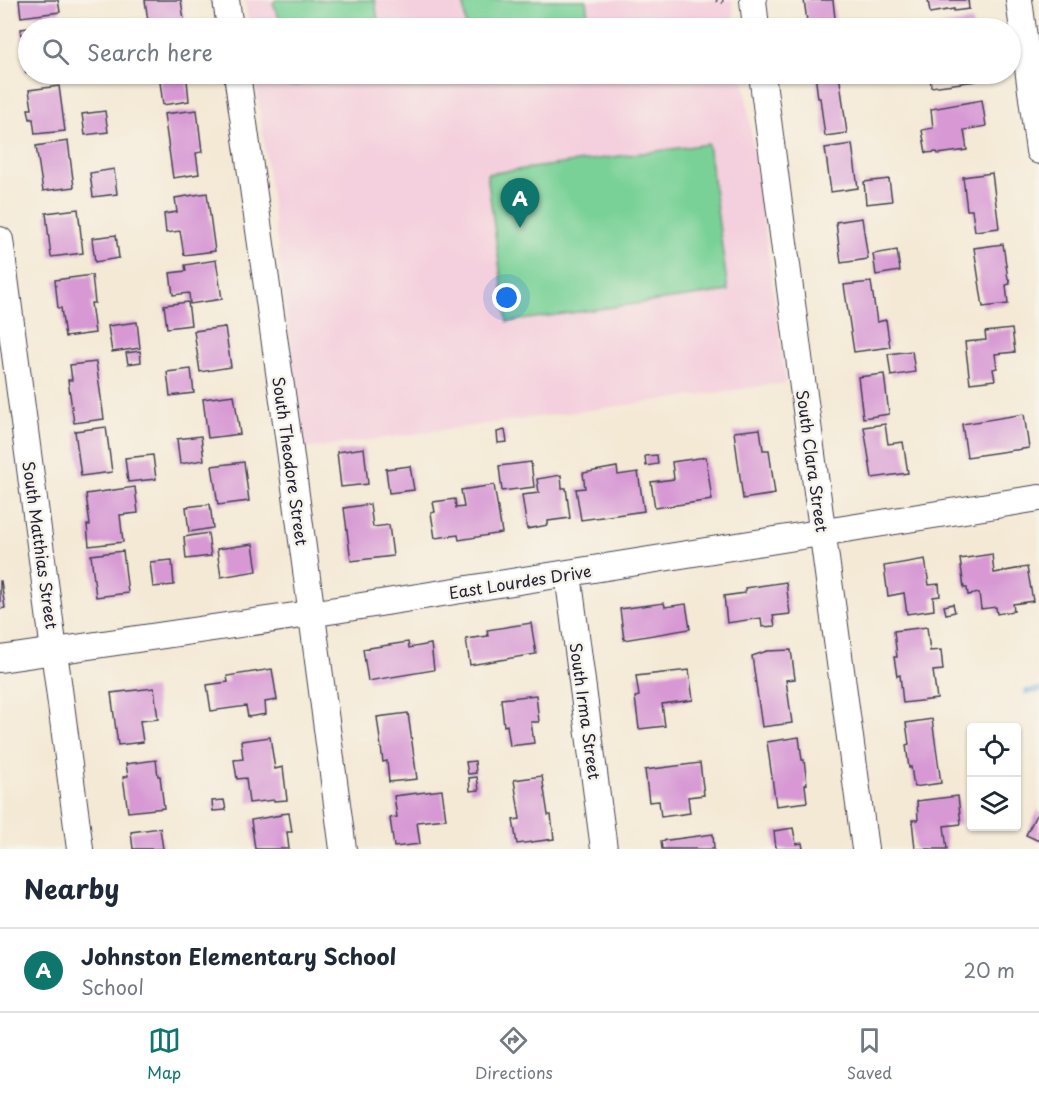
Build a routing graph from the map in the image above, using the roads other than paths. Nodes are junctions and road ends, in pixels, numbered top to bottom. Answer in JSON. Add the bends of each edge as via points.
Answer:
{"nodes":[{"id":1,"x":226,"y":0,"type":"edge"},
{"id":2,"x":753,"y":0,"type":"edge"},
{"id":3,"x":1018,"y":0,"type":"edge"},
{"id":4,"x":229,"y":18,"type":"edge"},
{"id":5,"x":755,"y":18,"type":"edge"},
{"id":6,"x":1021,"y":18,"type":"edge"},
{"id":7,"x":1021,"y":22,"type":"edge"},
{"id":8,"x":238,"y":84,"type":"edge"},
{"id":9,"x":763,"y":84,"type":"edge"},
{"id":10,"x":1039,"y":151,"type":"edge"},
{"id":11,"x":0,"y":240,"type":"edge"},
{"id":12,"x":1039,"y":498,"type":"edge"},
{"id":13,"x":822,"y":532,"type":"junction"},
{"id":14,"x":568,"y":574,"type":"junction"},
{"id":15,"x":311,"y":614,"type":"junction"},
{"id":16,"x":55,"y":652,"type":"junction"},
{"id":17,"x":0,"y":659,"type":"edge"},
{"id":18,"x":80,"y":849,"type":"edge"},
{"id":19,"x":343,"y":849,"type":"edge"},
{"id":20,"x":604,"y":849,"type":"edge"},
{"id":21,"x":865,"y":849,"type":"edge"}],
"edges":[{"from":1,"to":4,"type":"street"},
{"from":2,"to":5,"type":"street"},
{"from":3,"to":6,"type":"street"},
{"from":7,"to":10,"type":"street"},
{"from":8,"to":15,"type":"street","name":"South Theodore Street"},
{"from":9,"to":13,"type":"street","name":"South Clara Street"},
{"from":11,"to":16,"type":"street","name":"South Matthias Street"},
{"from":12,"to":13,"type":"street","name":"East Lourdes Drive"},
{"from":13,"to":14,"type":"street","name":"East Lourdes Drive"},
{"from":13,"to":21,"type":"street","name":"South Clara Street"},
{"from":14,"to":15,"type":"street","name":"East Lourdes Drive"},
{"from":14,"to":20,"type":"street","name":"South Irma Street"},
{"from":15,"to":16,"type":"street","name":"East Lourdes Drive"},
{"from":15,"to":19,"type":"street","name":"South Theodore Street"},
{"from":16,"to":17,"type":"street","name":"East Lourdes Drive"},
{"from":16,"to":18,"type":"street","name":"South Matthias Street"}]}
